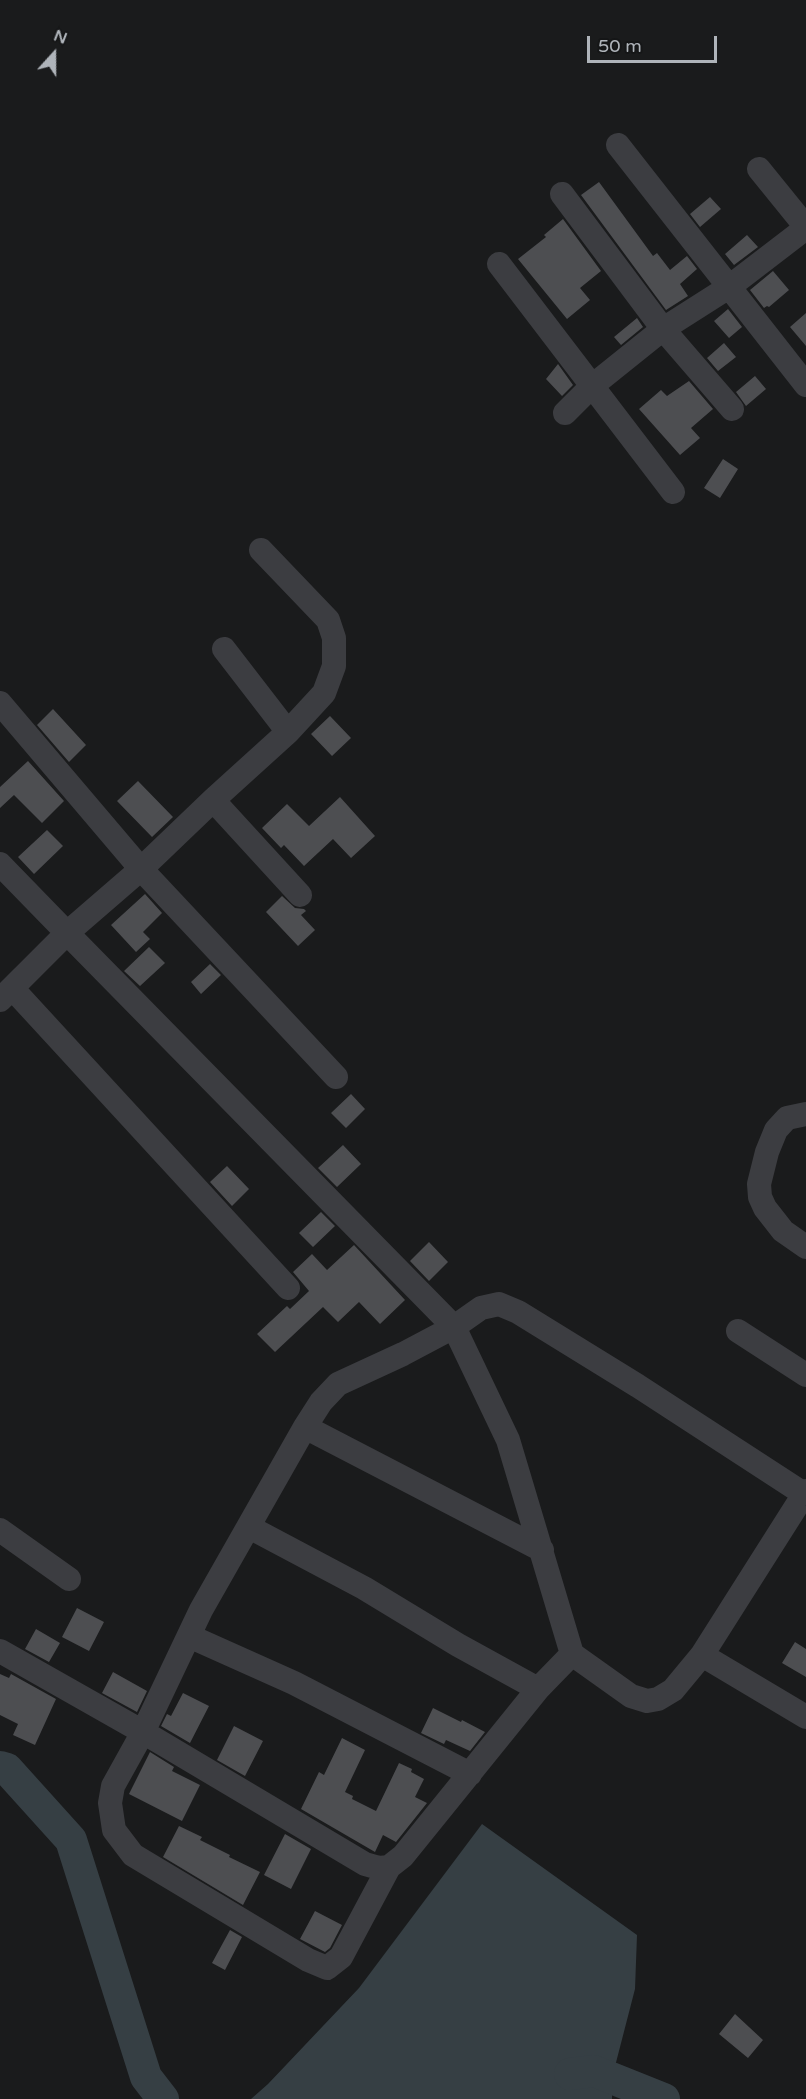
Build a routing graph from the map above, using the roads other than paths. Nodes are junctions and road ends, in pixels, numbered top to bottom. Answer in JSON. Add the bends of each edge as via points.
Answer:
{"nodes":[{"id":1,"x":618,"y":145,"type":"dead end"},
{"id":2,"x":759,"y":169,"type":"dead end"},
{"id":3,"x":562,"y":194,"type":"dead end"},
{"id":4,"x":806,"y":227,"type":"edge"},
{"id":5,"x":499,"y":264,"type":"dead end"},
{"id":6,"x":729,"y":287,"type":"junction"},
{"id":7,"x":663,"y":329,"type":"junction"},
{"id":8,"x":806,"y":385,"type":"edge"},
{"id":9,"x":592,"y":386,"type":"junction"},
{"id":10,"x":732,"y":410,"type":"dead end"},
{"id":11,"x":565,"y":413,"type":"dead end"},
{"id":12,"x":673,"y":492,"type":"dead end"},
{"id":13,"x":261,"y":550,"type":"dead end"},
{"id":14,"x":224,"y":649,"type":"dead end"},
{"id":15,"x":0,"y":703,"type":"edge"},
{"id":16,"x":288,"y":732,"type":"junction"},
{"id":17,"x":213,"y":800,"type":"junction"},
{"id":18,"x":0,"y":864,"type":"edge"},
{"id":19,"x":141,"y":869,"type":"junction"},
{"id":20,"x":300,"y":895,"type":"dead end"},
{"id":21,"x":67,"y":933,"type":"junction"},
{"id":22,"x":6,"y":994,"type":"edge"},
{"id":23,"x":336,"y":1077,"type":"dead end"},
{"id":24,"x":806,"y":1114,"type":"edge"},
{"id":25,"x":806,"y":1247,"type":"edge"},
{"id":26,"x":288,"y":1288,"type":"dead end"},
{"id":27,"x":454,"y":1328,"type":"junction"},
{"id":28,"x":738,"y":1331,"type":"dead end"},
{"id":29,"x":806,"y":1375,"type":"edge"},
{"id":30,"x":305,"y":1427,"type":"junction"},
{"id":31,"x":805,"y":1492,"type":"edge"},
{"id":32,"x":249,"y":1527,"type":"junction"},
{"id":33,"x":0,"y":1530,"type":"edge"},
{"id":34,"x":542,"y":1550,"type":"junction"},
{"id":35,"x":69,"y":1579,"type":"dead end"},
{"id":36,"x":189,"y":1636,"type":"junction"},
{"id":37,"x":0,"y":1651,"type":"edge"},
{"id":38,"x":572,"y":1654,"type":"junction"},
{"id":39,"x":702,"y":1655,"type":"junction"},
{"id":40,"x":538,"y":1689,"type":"junction"},
{"id":41,"x":806,"y":1716,"type":"edge"},
{"id":42,"x":143,"y":1732,"type":"junction"},
{"id":43,"x":470,"y":1774,"type":"junction"},
{"id":44,"x":389,"y":1867,"type":"junction"}],
"edges":[{"from":1,"to":6,"type":"street"},
{"from":2,"to":4,"type":"street"},
{"from":3,"to":7,"type":"street"},
{"from":4,"to":6,"type":"street"},
{"from":5,"to":9,"type":"street"},
{"from":6,"to":7,"type":"street"},
{"from":6,"to":8,"type":"street"},
{"from":7,"to":9,"type":"street"},
{"from":7,"to":10,"type":"street"},
{"from":9,"to":11,"type":"street"},
{"from":9,"to":12,"type":"street"},
{"from":13,"to":16,"type":"street","via":[[328,620],[334,638],[334,666],[324,693]]},
{"from":14,"to":16,"type":"street"},
{"from":15,"to":19,"type":"street"},
{"from":16,"to":17,"type":"street"},
{"from":17,"to":19,"type":"street"},
{"from":17,"to":20,"type":"street"},
{"from":18,"to":21,"type":"street"},
{"from":19,"to":21,"type":"street"},
{"from":19,"to":23,"type":"street"},
{"from":21,"to":22,"type":"street"},
{"from":21,"to":27,"type":"street"},
{"from":22,"to":26,"type":"street"},
{"from":24,"to":25,"type":"street","via":[[787,1119],[776,1130],[759,1184],[765,1208],[783,1231]]},
{"from":27,"to":30,"type":"street","via":[[339,1384]]},
{"from":27,"to":31,"type":"street","via":[[481,1308],[499,1304],[518,1312]]},
{"from":27,"to":34,"type":"street","via":[[508,1440]]},
{"from":28,"to":29,"type":"street"},
{"from":30,"to":32,"type":"street"},
{"from":30,"to":34,"type":"street"},
{"from":31,"to":39,"type":"street"},
{"from":32,"to":36,"type":"street"},
{"from":32,"to":40,"type":"street","via":[[364,1588]]},
{"from":33,"to":35,"type":"street"},
{"from":34,"to":38,"type":"street"},
{"from":36,"to":42,"type":"street"},
{"from":36,"to":43,"type":"street","via":[[294,1683]]},
{"from":37,"to":42,"type":"street"},
{"from":38,"to":39,"type":"street","via":[[631,1696],[647,1701],[658,1700],[673,1690]]},
{"from":38,"to":40,"type":"street"},
{"from":39,"to":41,"type":"street"},
{"from":40,"to":43,"type":"street"},
{"from":42,"to":44,"type":"street","via":[[365,1864]]},
{"from":42,"to":44,"type":"street","via":[[113,1786],[110,1803],[114,1830],[133,1855],[308,1960],[327,1968],[341,1956]]},
{"from":43,"to":44,"type":"street","via":[[403,1856]]}]}
